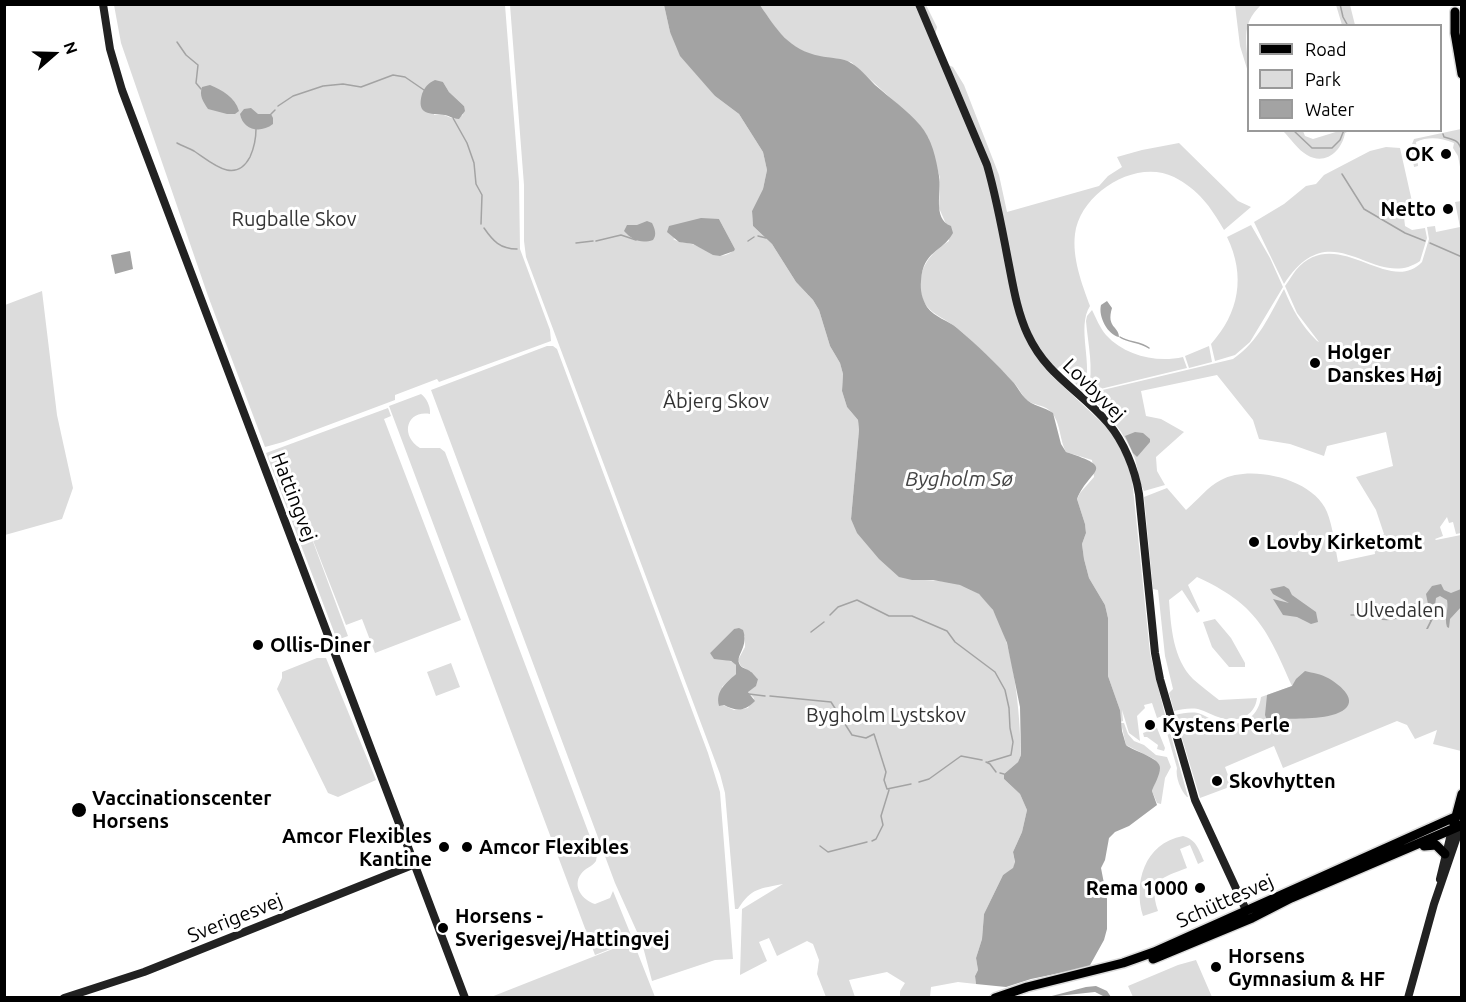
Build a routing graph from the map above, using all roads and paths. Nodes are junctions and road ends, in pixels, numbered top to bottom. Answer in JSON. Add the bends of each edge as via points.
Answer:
{"nodes":[{"id":1,"x":103,"y":4,"type":"edge"},
{"id":2,"x":919,"y":4,"type":"edge"},
{"id":3,"x":1455,"y":8,"type":"edge"},
{"id":4,"x":1461,"y":33,"type":"edge"},
{"id":5,"x":1461,"y":74,"type":"edge"},
{"id":6,"x":1461,"y":794,"type":"edge"},
{"id":7,"x":1460,"y":821,"type":"edge"},
{"id":8,"x":1452,"y":830,"type":"junction"},
{"id":9,"x":1445,"y":854,"type":"junction"},
{"id":10,"x":416,"y":864,"type":"junction"},
{"id":11,"x":1362,"y":868,"type":"junction"},
{"id":12,"x":1440,"y":889,"type":"junction"},
{"id":13,"x":1246,"y":910,"type":"junction"},
{"id":14,"x":64,"y":998,"type":"edge"},
{"id":15,"x":465,"y":998,"type":"edge"},
{"id":16,"x":995,"y":998,"type":"edge"},
{"id":17,"x":1011,"y":998,"type":"edge"},
{"id":18,"x":1408,"y":998,"type":"edge"}],
"edges":[{"from":1,"to":10,"type":"street","name":"Hattingvej","via":[[122,90]]},
{"from":2,"to":13,"type":"street","name":"Lovbyvej","via":[[987,165],[1019,312],[1028,335],[1055,375],[1109,424],[1133,470],[1160,679],[1197,807]]},
{"from":3,"to":4,"type":"main road"},
{"from":3,"to":5,"type":"main road"},
{"from":6,"to":7,"type":"main road"},
{"from":7,"to":8,"type":"main road"},
{"from":7,"to":12,"type":"street"},
{"from":7,"to":13,"type":"main road","name":"Schüttesvej","via":[[1369,855]]},
{"from":8,"to":9,"type":"street"},
{"from":8,"to":11,"type":"main road","name":"Schüttesvej"},
{"from":9,"to":11,"type":"main road","name":"Schüttesvej","via":[[1436,845],[1428,845]]},
{"from":9,"to":12,"type":"street"},
{"from":10,"to":14,"type":"street","name":"Sverigesvej","via":[[144,972]]},
{"from":10,"to":15,"type":"street","name":"Hattingvej"},
{"from":11,"to":17,"type":"main road","name":"Schüttesvej","via":[[1156,958]]},
{"from":12,"to":18,"type":"street"},
{"from":13,"to":16,"type":"main road","name":"Schüttesvej","via":[[1123,963]]}]}
